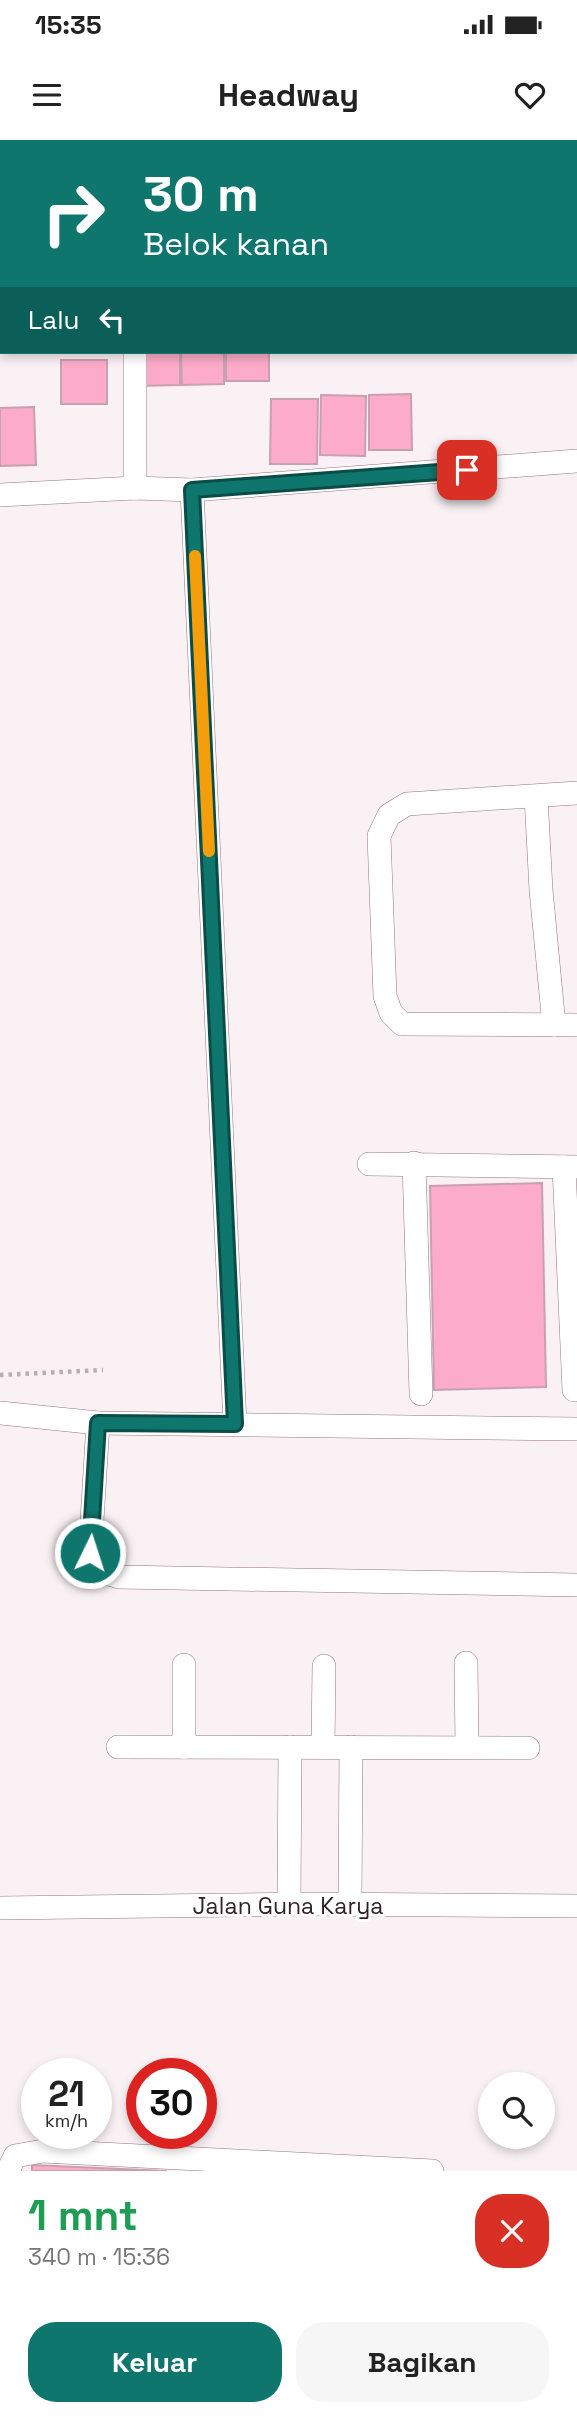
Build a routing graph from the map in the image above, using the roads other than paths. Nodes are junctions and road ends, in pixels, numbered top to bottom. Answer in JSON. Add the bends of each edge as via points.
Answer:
{"nodes":[{"id":1,"x":135,"y":354,"type":"edge"},
{"id":2,"x":577,"y":461,"type":"edge"},
{"id":3,"x":135,"y":488,"type":"junction"},
{"id":4,"x":192,"y":490,"type":"junction"},
{"id":5,"x":0,"y":495,"type":"edge"},
{"id":6,"x":577,"y":793,"type":"edge"},
{"id":7,"x":536,"y":797,"type":"junction"},
{"id":8,"x":566,"y":1025,"type":"edge"},
{"id":9,"x":414,"y":1163,"type":"junction"},
{"id":10,"x":369,"y":1164,"type":"dead end"},
{"id":11,"x":570,"y":1167,"type":"edge"},
{"id":12,"x":574,"y":1390,"type":"dead end"},
{"id":13,"x":421,"y":1394,"type":"dead end"},
{"id":14,"x":0,"y":1412,"type":"edge"},
{"id":15,"x":98,"y":1423,"type":"junction"},
{"id":16,"x":235,"y":1424,"type":"junction"},
{"id":17,"x":577,"y":1429,"type":"edge"},
{"id":18,"x":577,"y":1585,"type":"edge"},
{"id":19,"x":466,"y":1663,"type":"dead end"},
{"id":20,"x":184,"y":1665,"type":"dead end"},
{"id":21,"x":324,"y":1665,"type":"dead end"},
{"id":22,"x":118,"y":1747,"type":"dead end"},
{"id":23,"x":184,"y":1747,"type":"junction"},
{"id":24,"x":289,"y":1748,"type":"junction"},
{"id":25,"x":323,"y":1748,"type":"junction"},
{"id":26,"x":351,"y":1748,"type":"junction"},
{"id":27,"x":467,"y":1748,"type":"junction"},
{"id":28,"x":528,"y":1748,"type":"dead end"},
{"id":29,"x":289,"y":1904,"type":"junction"},
{"id":30,"x":350,"y":1905,"type":"junction"},
{"id":31,"x":577,"y":1906,"type":"edge"},
{"id":32,"x":0,"y":1908,"type":"edge"},
{"id":33,"x":8,"y":2171,"type":"edge"},
{"id":34,"x":432,"y":2171,"type":"edge"}],
"edges":[{"from":1,"to":3,"type":"street"},
{"from":2,"to":4,"type":"street"},
{"from":3,"to":4,"type":"street"},
{"from":3,"to":5,"type":"street"},
{"from":4,"to":16,"type":"street"},
{"from":6,"to":7,"type":"street"},
{"from":7,"to":8,"type":"street","via":[[541,890]]},
{"from":7,"to":8,"type":"street","via":[[407,804],[389,815],[379,836],[384,996],[402,1024]]},
{"from":9,"to":10,"type":"street"},
{"from":9,"to":11,"type":"street"},
{"from":9,"to":13,"type":"street"},
{"from":11,"to":12,"type":"street"},
{"from":14,"to":15,"type":"street"},
{"from":15,"to":16,"type":"street"},
{"from":15,"to":18,"type":"street","via":[[90,1553],[98,1570],[119,1577]]},
{"from":16,"to":17,"type":"street"},
{"from":19,"to":27,"type":"street"},
{"from":20,"to":23,"type":"street"},
{"from":21,"to":25,"type":"street"},
{"from":22,"to":23,"type":"street"},
{"from":23,"to":24,"type":"street"},
{"from":24,"to":25,"type":"street"},
{"from":24,"to":29,"type":"street"},
{"from":25,"to":26,"type":"street"},
{"from":26,"to":27,"type":"street"},
{"from":26,"to":30,"type":"street"},
{"from":27,"to":28,"type":"street"},
{"from":29,"to":30,"type":"street","name":"Jalan Guna Karya"},
{"from":29,"to":32,"type":"street","name":"Jalan Guna Karya"},
{"from":30,"to":31,"type":"street","name":"Jalan Guna Karya"},
{"from":33,"to":34,"type":"street","via":[[15,2156],[43,2151]]}]}
